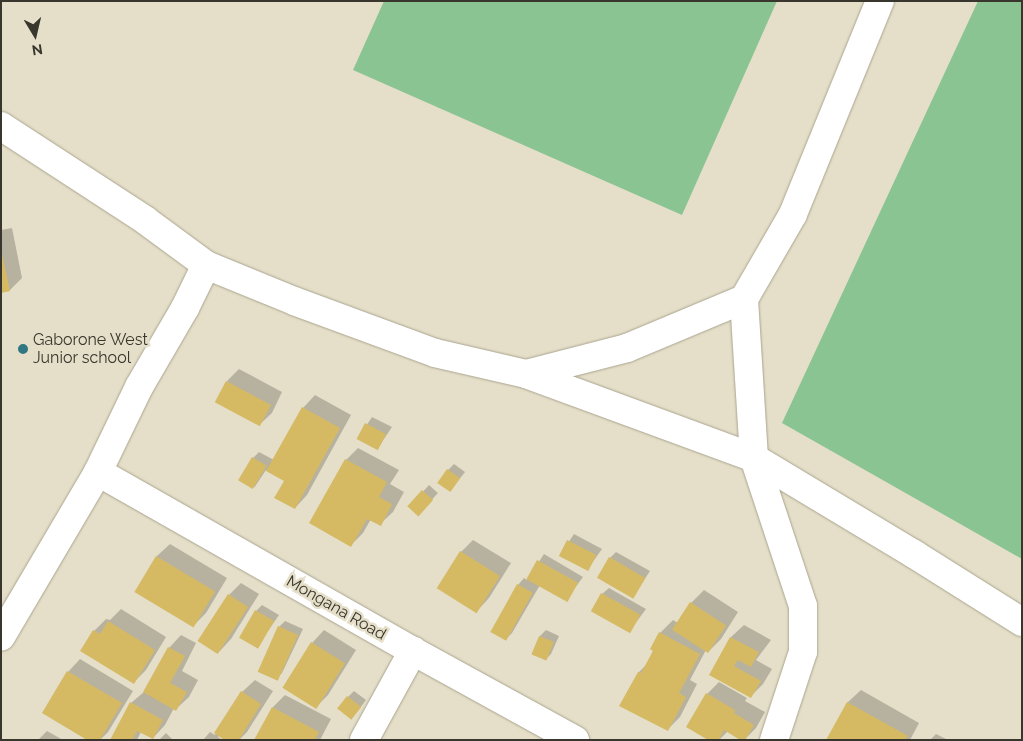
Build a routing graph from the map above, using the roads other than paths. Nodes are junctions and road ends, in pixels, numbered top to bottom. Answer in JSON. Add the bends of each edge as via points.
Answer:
{"nodes":[{"id":1,"x":880,"y":1,"type":"edge"},
{"id":2,"x":1,"y":126,"type":"edge"},
{"id":3,"x":206,"y":265,"type":"junction"},
{"id":4,"x":744,"y":299,"type":"junction"},
{"id":5,"x":526,"y":374,"type":"junction"},
{"id":6,"x":754,"y":458,"type":"junction"},
{"id":7,"x":98,"y":472,"type":"junction"},
{"id":8,"x":1022,"y":622,"type":"edge"},
{"id":9,"x":1,"y":637,"type":"edge"},
{"id":10,"x":413,"y":651,"type":"junction"},
{"id":11,"x":364,"y":740,"type":"edge"},
{"id":12,"x":575,"y":740,"type":"edge"},
{"id":13,"x":774,"y":740,"type":"edge"}],
"edges":[{"from":1,"to":4,"type":"street","via":[[793,214]]},
{"from":2,"to":3,"type":"street","via":[[146,220]]},
{"from":3,"to":5,"type":"street","via":[[435,353]]},
{"from":3,"to":7,"type":"street","via":[[139,387]]},
{"from":4,"to":5,"type":"street","via":[[627,348]]},
{"from":4,"to":6,"type":"street"},
{"from":5,"to":6,"type":"street"},
{"from":6,"to":8,"type":"street"},
{"from":6,"to":13,"type":"street","via":[[803,606],[803,652]]},
{"from":7,"to":9,"type":"street"},
{"from":7,"to":10,"type":"street","name":"Mongana Road"},
{"from":10,"to":11,"type":"street"},
{"from":10,"to":12,"type":"street","name":"Mongana Road"}]}
